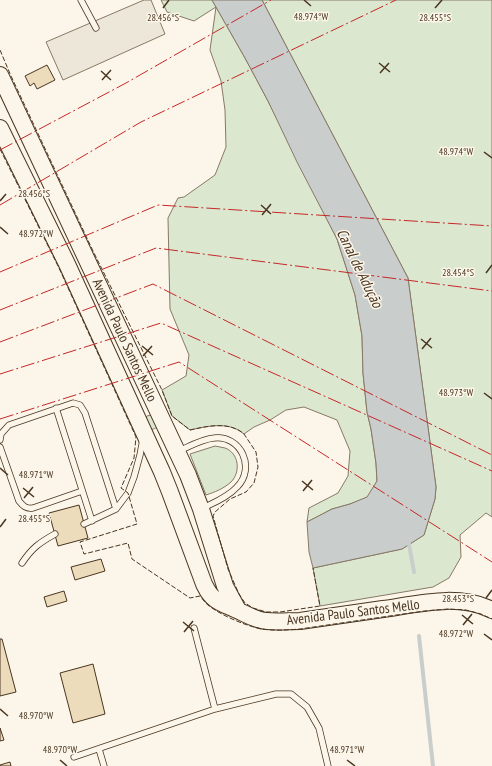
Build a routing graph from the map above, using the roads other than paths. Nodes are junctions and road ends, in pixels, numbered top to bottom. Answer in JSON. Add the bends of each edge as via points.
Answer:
{"nodes":[{"id":1,"x":82,"y":0,"type":"edge"},
{"id":2,"x":96,"y":28,"type":"dead end"},
{"id":3,"x":1,"y":79,"type":"edge"},
{"id":4,"x":0,"y":128,"type":"edge"},
{"id":5,"x":85,"y":256,"type":"junction"},
{"id":6,"x":67,"y":264,"type":"junction"},
{"id":7,"x":56,"y":408,"type":"junction"},
{"id":8,"x":162,"y":417,"type":"junction"},
{"id":9,"x":141,"y":426,"type":"junction"},
{"id":10,"x":0,"y":440,"type":"edge"},
{"id":11,"x":0,"y":447,"type":"edge"},
{"id":12,"x":178,"y":452,"type":"junction"},
{"id":13,"x":82,"y":491,"type":"junction"},
{"id":14,"x":116,"y":509,"type":"junction"},
{"id":15,"x":201,"y":509,"type":"junction"},
{"id":16,"x":179,"y":517,"type":"junction"},
{"id":17,"x":92,"y":520,"type":"junction"},
{"id":18,"x":84,"y":524,"type":"dead end"},
{"id":19,"x":55,"y":534,"type":"dead end"},
{"id":20,"x":22,"y":563,"type":"dead end"},
{"id":21,"x":238,"y":610,"type":"junction"},
{"id":22,"x":492,"y":610,"type":"edge"},
{"id":23,"x":194,"y":628,"type":"dead end"},
{"id":24,"x":215,"y":708,"type":"junction"},
{"id":25,"x":99,"y":749,"type":"junction"},
{"id":26,"x":74,"y":757,"type":"dead end"},
{"id":27,"x":104,"y":766,"type":"edge"},
{"id":28,"x":328,"y":766,"type":"edge"}],
"edges":[{"from":1,"to":2,"type":"lane"},
{"from":3,"to":5,"type":"street","name":"Avenida Paulo Santos Mello"},
{"from":4,"to":6,"type":"street","name":"Avenida Paulo Santos Mello"},
{"from":5,"to":6,"type":"street"},
{"from":5,"to":8,"type":"street","name":"Avenida Paulo Santos Mello"},
{"from":6,"to":9,"type":"street","name":"Avenida Paulo Santos Mello"},
{"from":7,"to":10,"type":"lane","via":[[9,425],[1,434]]},
{"from":7,"to":13,"type":"lane"},
{"from":7,"to":14,"type":"lane","via":[[73,403],[80,405],[86,413]]},
{"from":8,"to":9,"type":"street","via":[[162,428],[154,434],[149,434]]},
{"from":8,"to":12,"type":"street","name":"Avenida Paulo Santos Mello"},
{"from":9,"to":14,"type":"lane","via":[[140,455],[134,477],[128,493]]},
{"from":9,"to":16,"type":"street","name":"Avenida Paulo Santos Mello","via":[[165,478]]},
{"from":11,"to":13,"type":"lane","via":[[22,506],[33,508]]},
{"from":12,"to":15,"type":"street","name":"Avenida Paulo Santos Mello"},
{"from":12,"to":15,"type":"lane","via":[[215,438],[228,440],[240,448],[246,463],[244,476],[238,487]]},
{"from":13,"to":17,"type":"lane"},
{"from":14,"to":17,"type":"lane"},
{"from":15,"to":16,"type":"street"},
{"from":15,"to":21,"type":"street","name":"Avenida Paulo Santos Mello","via":[[225,586]]},
{"from":16,"to":21,"type":"street","name":"Avenida Paulo Santos Mello","via":[[208,591],[221,603]]},
{"from":17,"to":18,"type":"lane"},
{"from":19,"to":20,"type":"lane","via":[[33,548]]},
{"from":21,"to":22,"type":"street","name":"Avenida Paulo Santos Mello","via":[[264,621],[280,622],[448,601],[467,601]]},
{"from":23,"to":24,"type":"lane"},
{"from":24,"to":25,"type":"lane"},
{"from":24,"to":28,"type":"lane","via":[[276,694],[291,694],[307,707],[318,728]]},
{"from":25,"to":26,"type":"lane"},
{"from":25,"to":27,"type":"lane"}]}
